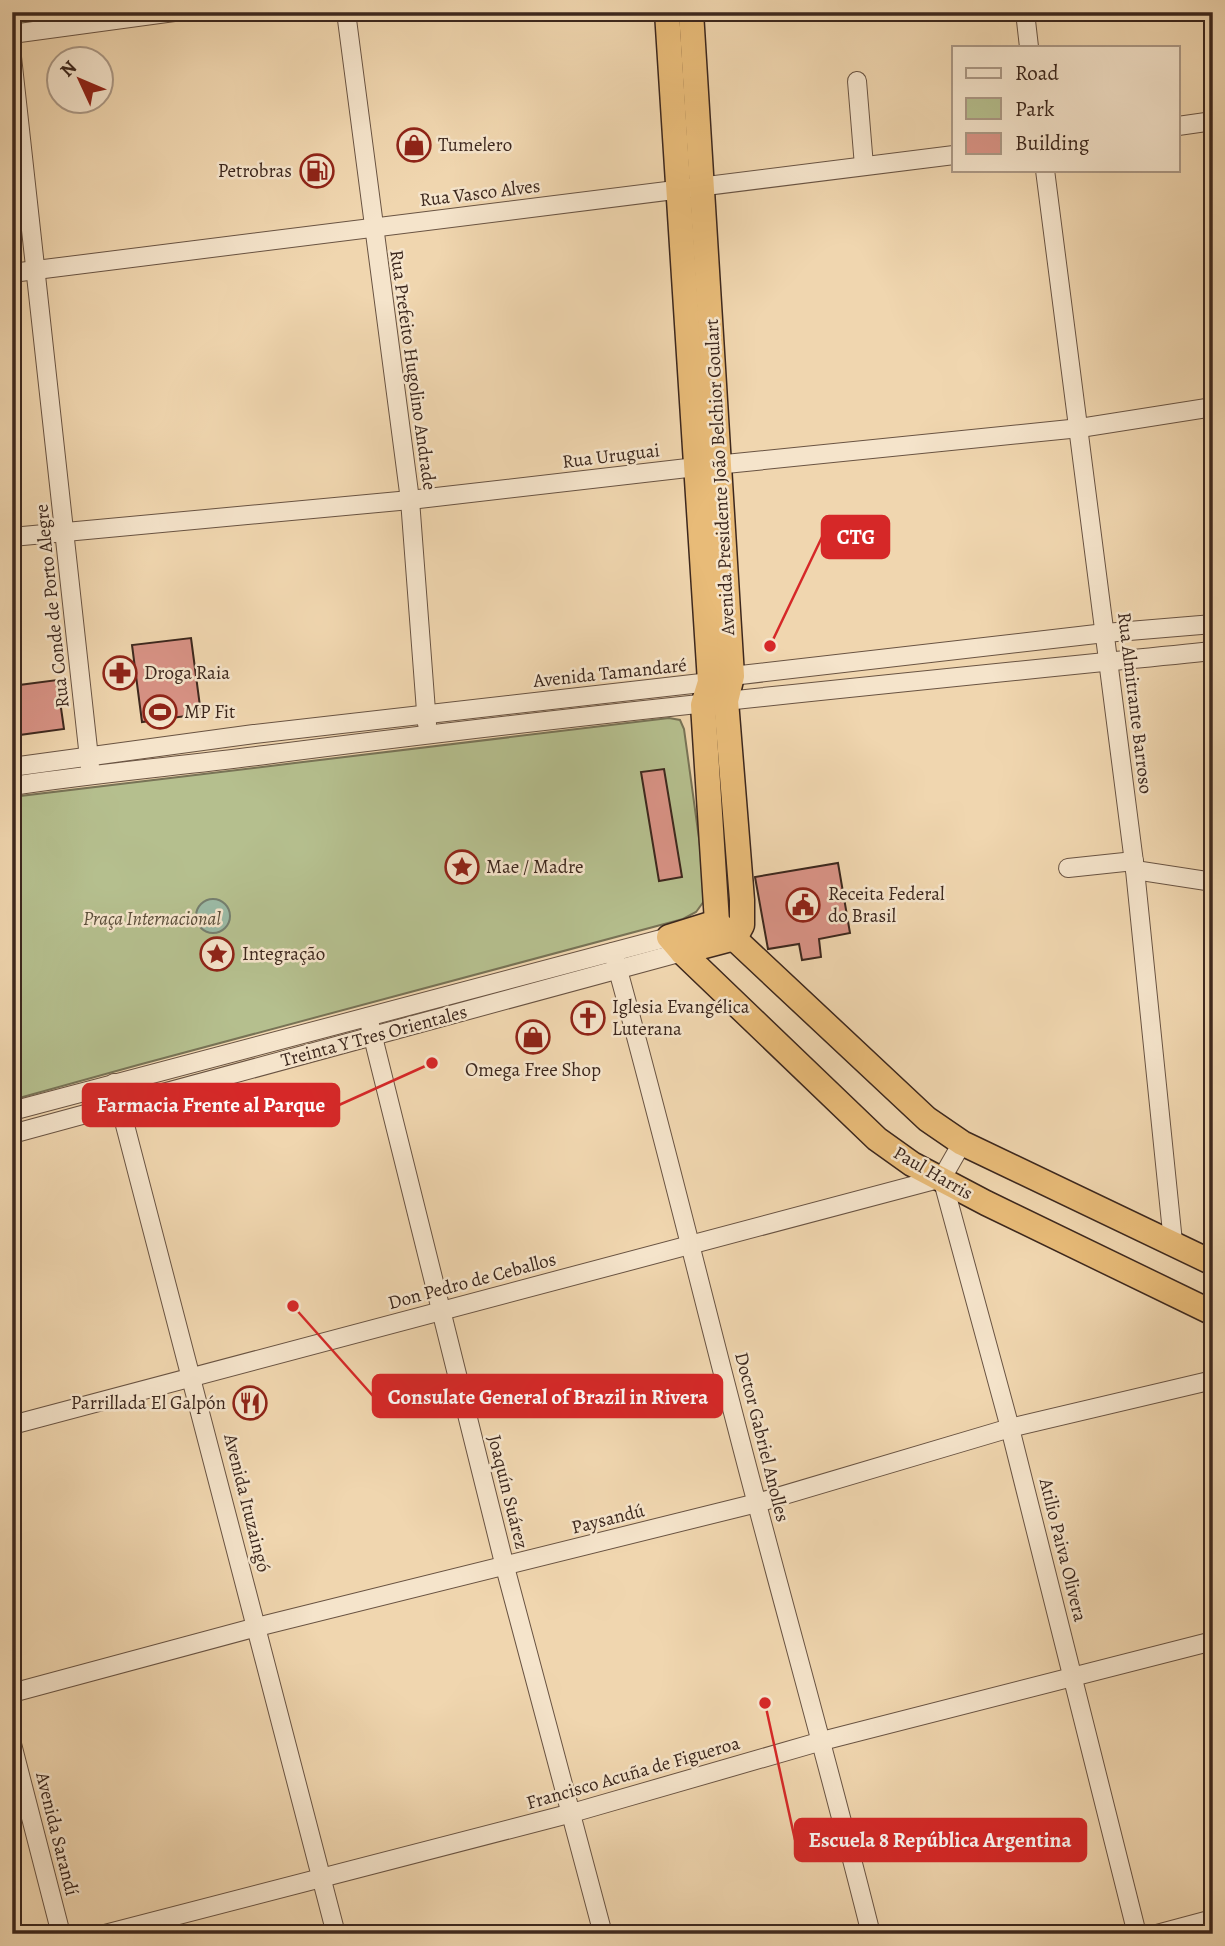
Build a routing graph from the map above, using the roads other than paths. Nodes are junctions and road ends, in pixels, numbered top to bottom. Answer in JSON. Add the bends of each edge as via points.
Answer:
{"nodes":[{"id":1,"x":174,"y":12,"type":"edge"},
{"id":2,"x":346,"y":12,"type":"edge"},
{"id":3,"x":667,"y":12,"type":"edge"},
{"id":4,"x":691,"y":12,"type":"edge"},
{"id":5,"x":1025,"y":12,"type":"edge"},
{"id":6,"x":12,"y":34,"type":"edge"},
{"id":7,"x":1029,"y":46,"type":"edge"},
{"id":8,"x":12,"y":57,"type":"edge"},
{"id":9,"x":856,"y":81,"type":"dead end"},
{"id":10,"x":1213,"y":121,"type":"edge"},
{"id":11,"x":1180,"y":126,"type":"edge"},
{"id":12,"x":952,"y":155,"type":"edge"},
{"id":13,"x":864,"y":166,"type":"junction"},
{"id":14,"x":1045,"y":172,"type":"edge"},
{"id":15,"x":703,"y":186,"type":"junction"},
{"id":16,"x":679,"y":188,"type":"junction"},
{"id":17,"x":373,"y":228,"type":"junction"},
{"id":18,"x":36,"y":271,"type":"junction"},
{"id":19,"x":12,"y":274,"type":"edge"},
{"id":20,"x":1213,"y":407,"type":"edge"},
{"id":21,"x":1080,"y":428,"type":"junction"},
{"id":22,"x":707,"y":466,"type":"junction"},
{"id":23,"x":410,"y":500,"type":"junction"},
{"id":24,"x":65,"y":531,"type":"junction"},
{"id":25,"x":12,"y":537,"type":"edge"},
{"id":26,"x":1213,"y":624,"type":"edge"},
{"id":27,"x":1105,"y":633,"type":"junction"},
{"id":28,"x":1213,"y":651,"type":"edge"},
{"id":29,"x":1107,"y":662,"type":"junction"},
{"id":30,"x":718,"y":691,"type":"junction"},
{"id":31,"x":427,"y":715,"type":"junction"},
{"id":32,"x":428,"y":734,"type":"junction"},
{"id":33,"x":90,"y":765,"type":"junction"},
{"id":34,"x":12,"y":767,"type":"edge"},
{"id":35,"x":12,"y":786,"type":"edge"},
{"id":36,"x":1134,"y":866,"type":"junction"},
{"id":37,"x":1068,"y":868,"type":"dead end"},
{"id":38,"x":1213,"y":882,"type":"edge"},
{"id":39,"x":726,"y":930,"type":"junction"},
{"id":40,"x":676,"y":945,"type":"junction"},
{"id":41,"x":613,"y":952,"type":"junction"},
{"id":42,"x":618,"y":971,"type":"junction"},
{"id":43,"x":368,"y":1017,"type":"junction"},
{"id":44,"x":373,"y":1036,"type":"junction"},
{"id":45,"x":114,"y":1083,"type":"junction"},
{"id":46,"x":120,"y":1105,"type":"junction"},
{"id":47,"x":12,"y":1111,"type":"edge"},
{"id":48,"x":12,"y":1135,"type":"edge"},
{"id":49,"x":962,"y":1143,"type":"junction"},
{"id":50,"x":943,"y":1178,"type":"junction"},
{"id":51,"x":1173,"y":1242,"type":"junction"},
{"id":52,"x":691,"y":1245,"type":"junction"},
{"id":53,"x":1213,"y":1263,"type":"edge"},
{"id":54,"x":441,"y":1311,"type":"junction"},
{"id":55,"x":1213,"y":1313,"type":"edge"},
{"id":56,"x":193,"y":1379,"type":"junction"},
{"id":57,"x":1213,"y":1380,"type":"edge"},
{"id":58,"x":12,"y":1425,"type":"edge"},
{"id":59,"x":1010,"y":1428,"type":"junction"},
{"id":60,"x":757,"y":1503,"type":"junction"},
{"id":61,"x":505,"y":1567,"type":"junction"},
{"id":62,"x":257,"y":1627,"type":"junction"},
{"id":63,"x":1213,"y":1641,"type":"edge"},
{"id":64,"x":1073,"y":1675,"type":"junction"},
{"id":65,"x":12,"y":1693,"type":"edge"},
{"id":66,"x":822,"y":1741,"type":"junction"},
{"id":67,"x":12,"y":1744,"type":"edge"},
{"id":68,"x":572,"y":1813,"type":"junction"},
{"id":69,"x":323,"y":1878,"type":"junction"},
{"id":70,"x":1213,"y":1919,"type":"edge"},
{"id":71,"x":61,"y":1934,"type":"edge"},
{"id":72,"x":106,"y":1934,"type":"edge"},
{"id":73,"x":336,"y":1934,"type":"edge"},
{"id":74,"x":603,"y":1934,"type":"edge"},
{"id":75,"x":871,"y":1934,"type":"edge"},
{"id":76,"x":1137,"y":1934,"type":"edge"},
{"id":77,"x":1157,"y":1934,"type":"edge"}],
"edges":[{"from":1,"to":6,"type":"street"},
{"from":2,"to":17,"type":"street","name":"Rua Prefeito Hugolino Andrade"},
{"from":3,"to":16,"type":"highway","name":"Avenida Presidente João Belchior Goulart"},
{"from":4,"to":15,"type":"highway","name":"Avenida Presidente João Belchior Goulart"},
{"from":5,"to":7,"type":"street"},
{"from":8,"to":18,"type":"street","name":"Rua Conde de Porto Alegre"},
{"from":9,"to":13,"type":"street"},
{"from":10,"to":11,"type":"street"},
{"from":12,"to":13,"type":"street","name":"Rua Vasco Alves"},
{"from":13,"to":15,"type":"street","name":"Rua Vasco Alves"},
{"from":14,"to":21,"type":"street","name":"Rua Almitrante Barroso"},
{"from":15,"to":16,"type":"street","name":"Rua Vasco Alves"},
{"from":15,"to":22,"type":"highway","name":"Avenida Presidente João Belchior Goulart"},
{"from":16,"to":17,"type":"street","name":"Rua Vasco Alves"},
{"from":16,"to":22,"type":"highway","name":"Avenida Presidente João Belchior Goulart"},
{"from":17,"to":18,"type":"street","name":"Rua Vasco Alves"},
{"from":17,"to":23,"type":"street","name":"Rua Prefeito Hugolino Andrade"},
{"from":18,"to":19,"type":"street","name":"Rua Vasco Alves"},
{"from":18,"to":24,"type":"street","name":"Rua Conde de Porto Alegre"},
{"from":20,"to":21,"type":"street","name":"Rua Uruguai"},
{"from":21,"to":22,"type":"street","name":"Rua Uruguai"},
{"from":21,"to":27,"type":"street","name":"Rua Almitrante Barroso"},
{"from":22,"to":23,"type":"street","name":"Rua Uruguai"},
{"from":22,"to":30,"type":"highway","name":"Avenida Presidente João Belchior Goulart"},
{"from":23,"to":24,"type":"street","name":"Rua Uruguai"},
{"from":23,"to":31,"type":"street","name":"Rua Prefeito Hugolino Andrade"},
{"from":24,"to":25,"type":"street","name":"Rua Uruguai"},
{"from":24,"to":33,"type":"street","name":"Rua Conde de Porto Alegre"},
{"from":26,"to":27,"type":"street","name":"Avenida Tamandaré"},
{"from":27,"to":29,"type":"street","name":"Rua Almitrante Barroso"},
{"from":27,"to":30,"type":"street","name":"Avenida Tamandaré"},
{"from":28,"to":29,"type":"street","name":"Avenida Tamandaré"},
{"from":29,"to":30,"type":"street","name":"Avenida Tamandaré"},
{"from":29,"to":36,"type":"street","name":"Rua Almitrante Barroso"},
{"from":30,"to":31,"type":"street","name":"Avenida Tamandaré"},
{"from":30,"to":32,"type":"street","name":"Avenida Tamandaré"},
{"from":30,"to":39,"type":"highway","name":"Avenida Presidente João Belchior Goulart","via":[[742,900],[742,925]]},
{"from":31,"to":32,"type":"street","name":"Rua Prefeito Hugolino Andrade"},
{"from":31,"to":33,"type":"street","name":"Avenida Tamandaré"},
{"from":32,"to":33,"type":"street","name":"Avenida Tamandaré","via":[[257,756]]},
{"from":33,"to":34,"type":"street","name":"Avenida Tamandaré"},
{"from":33,"to":35,"type":"street","name":"Avenida Tamandaré"},
{"from":36,"to":37,"type":"street"},
{"from":36,"to":38,"type":"street"},
{"from":36,"to":51,"type":"street","name":"Rua Almitrante Barroso"},
{"from":39,"to":40,"type":"highway","name":"Treinta Y Tres Orientales"},
{"from":39,"to":49,"type":"highway","via":[[927,1119]]},
{"from":40,"to":41,"type":"street","name":"Treinta Y Tres Orientales"},
{"from":40,"to":42,"type":"street","name":"Treinta Y Tres Orientales"},
{"from":40,"to":50,"type":"highway","name":"Paul Harris","via":[[877,1139],[912,1164]]},
{"from":41,"to":42,"type":"street","name":"Doctor Gabriel Anolles"},
{"from":41,"to":43,"type":"street","name":"Treinta Y Tres Orientales"},
{"from":42,"to":44,"type":"street","name":"Treinta Y Tres Orientales"},
{"from":42,"to":52,"type":"street","name":"Doctor Gabriel Anolles"},
{"from":43,"to":44,"type":"street","name":"Joaquín Suárez"},
{"from":43,"to":45,"type":"street","name":"Treinta Y Tres Orientales"},
{"from":44,"to":46,"type":"street","name":"Treinta Y Tres Orientales"},
{"from":44,"to":54,"type":"street","name":"Joaquín Suárez"},
{"from":45,"to":46,"type":"street","name":"Avenida Ituzaingó"},
{"from":45,"to":47,"type":"street","name":"Treinta Y Tres Orientales"},
{"from":46,"to":48,"type":"street","name":"Treinta Y Tres Orientales"},
{"from":46,"to":56,"type":"street","name":"Avenida Ituzaingó"},
{"from":49,"to":50,"type":"street"},
{"from":49,"to":51,"type":"highway"},
{"from":50,"to":52,"type":"street","name":"Don Pedro de Ceballos"},
{"from":50,"to":55,"type":"highway","name":"Paul Harris"},
{"from":50,"to":59,"type":"street","name":"Atilio Paiva Olivera"},
{"from":51,"to":53,"type":"highway"},
{"from":52,"to":54,"type":"street","name":"Don Pedro de Ceballos"},
{"from":52,"to":60,"type":"street","name":"Doctor Gabriel Anolles"},
{"from":54,"to":56,"type":"street","name":"Don Pedro de Ceballos"},
{"from":54,"to":61,"type":"street","name":"Joaquín Suárez"},
{"from":56,"to":58,"type":"street","name":"Don Pedro de Ceballos"},
{"from":56,"to":62,"type":"street","name":"Avenida Ituzaingó"},
{"from":57,"to":59,"type":"street","name":"Paysandú"},
{"from":59,"to":60,"type":"street","name":"Paysandú"},
{"from":59,"to":64,"type":"street","name":"Atilio Paiva Olivera"},
{"from":60,"to":61,"type":"street","name":"Paysandú"},
{"from":60,"to":66,"type":"street","name":"Doctor Gabriel Anolles"},
{"from":61,"to":62,"type":"street","name":"Paysandú"},
{"from":61,"to":68,"type":"street","name":"Joaquín Suárez"},
{"from":62,"to":65,"type":"street","name":"Paysandú"},
{"from":62,"to":69,"type":"street","name":"Avenida Ituzaingó"},
{"from":63,"to":64,"type":"street","name":"Francisco Acuña de Figueroa"},
{"from":64,"to":66,"type":"street","name":"Francisco Acuña de Figueroa"},
{"from":64,"to":76,"type":"street","name":"Atilio Paiva Olivera"},
{"from":66,"to":68,"type":"street","name":"Francisco Acuña de Figueroa"},
{"from":66,"to":75,"type":"street","name":"Doctor Gabriel Anolles"},
{"from":67,"to":71,"type":"street","name":"Avenida Sarandí"},
{"from":68,"to":69,"type":"street","name":"Francisco Acuña de Figueroa"},
{"from":68,"to":74,"type":"street","name":"Joaquín Suárez"},
{"from":69,"to":72,"type":"street","name":"Francisco Acuña de Figueroa"},
{"from":69,"to":73,"type":"street","name":"Avenida Ituzaingó"},
{"from":70,"to":77,"type":"street"}]}
